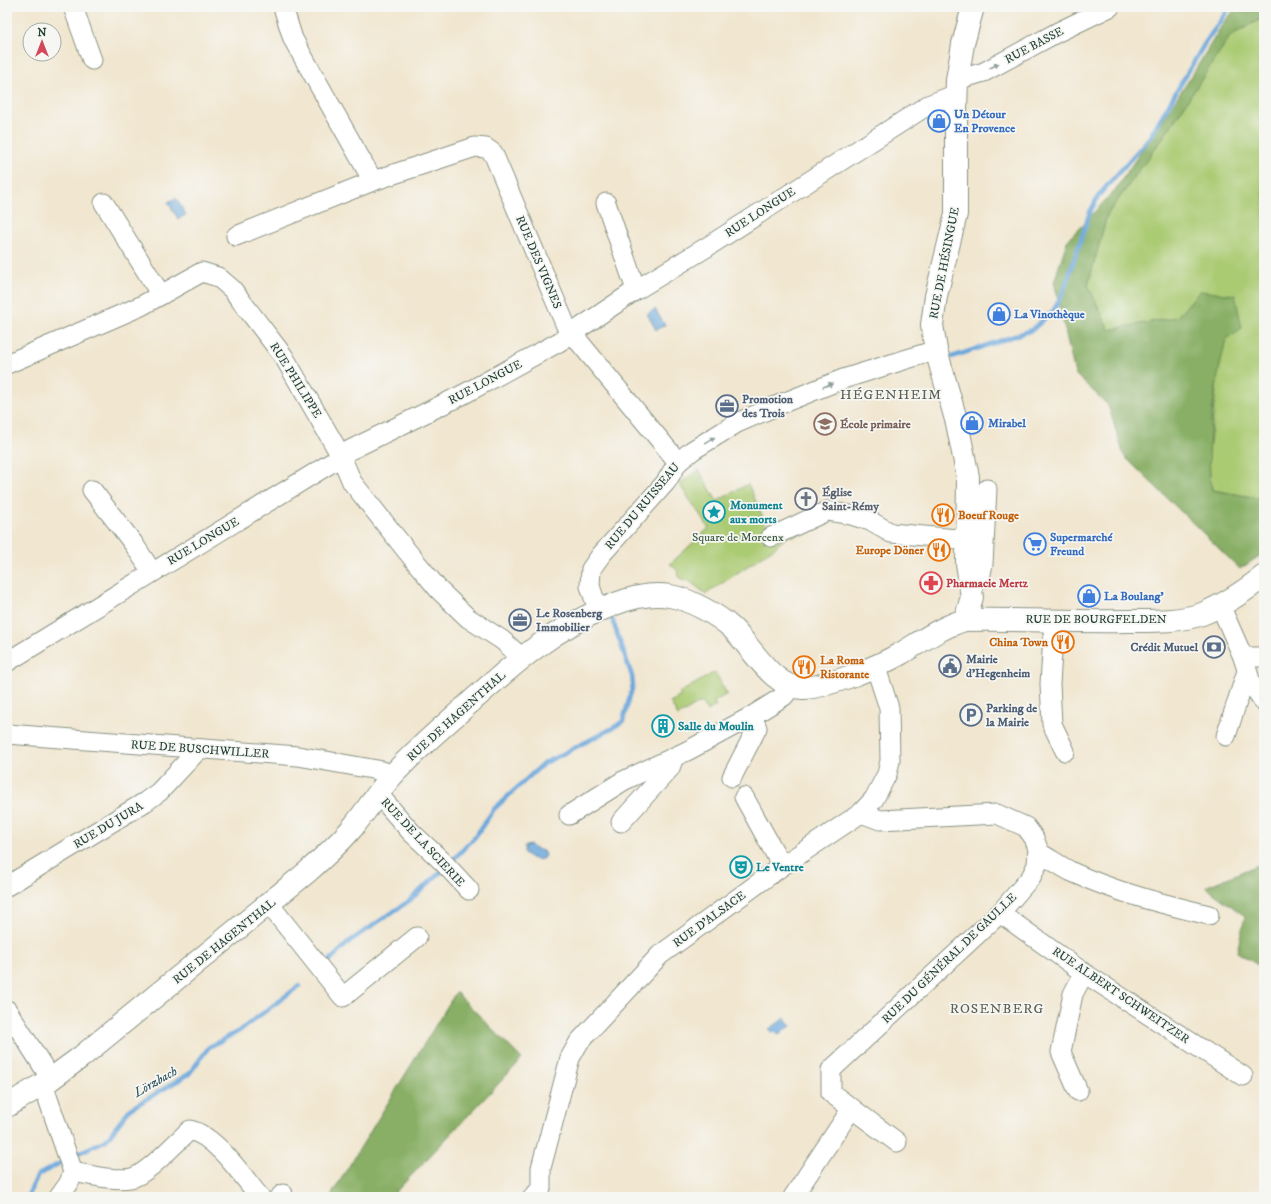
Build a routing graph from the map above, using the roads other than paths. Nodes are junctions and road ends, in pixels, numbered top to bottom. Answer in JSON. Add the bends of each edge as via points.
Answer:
{"nodes":[{"id":1,"x":73,"y":7,"type":"edge"},
{"id":2,"x":283,"y":7,"type":"edge"},
{"id":3,"x":1110,"y":7,"type":"edge"},
{"id":4,"x":967,"y":11,"type":"edge"},
{"id":5,"x":92,"y":60,"type":"dead end"},
{"id":6,"x":957,"y":87,"type":"junction"},
{"id":7,"x":374,"y":181,"type":"junction"},
{"id":8,"x":104,"y":203,"type":"dead end"},
{"id":9,"x":606,"y":203,"type":"dead end"},
{"id":10,"x":236,"y":236,"type":"dead end"},
{"id":11,"x":636,"y":290,"type":"junction"},
{"id":12,"x":161,"y":295,"type":"junction"},
{"id":13,"x":572,"y":334,"type":"junction"},
{"id":14,"x":936,"y":350,"type":"junction"},
{"id":15,"x":7,"y":364,"type":"edge"},
{"id":16,"x":341,"y":456,"type":"junction"},
{"id":17,"x":678,"y":462,"type":"junction"},
{"id":18,"x":987,"y":489,"type":"dead end"},
{"id":19,"x":92,"y":490,"type":"dead end"},
{"id":20,"x":771,"y":537,"type":"dead end"},
{"id":21,"x":968,"y":540,"type":"junction"},
{"id":22,"x":967,"y":563,"type":"junction"},
{"id":23,"x":152,"y":572,"type":"junction"},
{"id":24,"x":1264,"y":576,"type":"edge"},
{"id":25,"x":970,"y":585,"type":"junction"},
{"id":26,"x":1220,"y":605,"type":"junction"},
{"id":27,"x":598,"y":610,"type":"junction"},
{"id":28,"x":965,"y":620,"type":"junction"},
{"id":29,"x":1054,"y":620,"type":"junction"},
{"id":30,"x":1264,"y":657,"type":"edge"},
{"id":31,"x":521,"y":658,"type":"junction"},
{"id":32,"x":7,"y":662,"type":"edge"},
{"id":33,"x":1245,"y":664,"type":"junction"},
{"id":34,"x":875,"y":665,"type":"junction"},
{"id":35,"x":791,"y":688,"type":"junction"},
{"id":36,"x":1264,"y":702,"type":"edge"},
{"id":37,"x":752,"y":716,"type":"junction"},
{"id":38,"x":7,"y":734,"type":"edge"},
{"id":39,"x":1226,"y":736,"type":"dead end"},
{"id":40,"x":198,"y":749,"type":"junction"},
{"id":41,"x":1065,"y":751,"type":"dead end"},
{"id":42,"x":674,"y":757,"type":"junction"},
{"id":43,"x":391,"y":777,"type":"junction"},
{"id":44,"x":732,"y":777,"type":"dead end"},
{"id":45,"x":378,"y":794,"type":"junction"},
{"id":46,"x":744,"y":797,"type":"dead end"},
{"id":47,"x":861,"y":813,"type":"junction"},
{"id":48,"x":569,"y":815,"type":"dead end"},
{"id":49,"x":621,"y":822,"type":"dead end"},
{"id":50,"x":1038,"y":852,"type":"junction"},
{"id":51,"x":782,"y":866,"type":"junction"},
{"id":52,"x":7,"y":886,"type":"edge"},
{"id":53,"x":469,"y":890,"type":"dead end"},
{"id":54,"x":269,"y":904,"type":"junction"},
{"id":55,"x":1000,"y":913,"type":"junction"},
{"id":56,"x":1209,"y":915,"type":"dead end"},
{"id":57,"x":417,"y":937,"type":"dead end"},
{"id":58,"x":1084,"y":973,"type":"junction"},
{"id":59,"x":7,"y":1010,"type":"edge"},
{"id":60,"x":1244,"y":1076,"type":"dead end"},
{"id":61,"x":47,"y":1082,"type":"junction"},
{"id":62,"x":1078,"y":1091,"type":"dead end"},
{"id":63,"x":7,"y":1106,"type":"edge"},
{"id":64,"x":852,"y":1108,"type":"junction"},
{"id":65,"x":897,"y":1142,"type":"dead end"},
{"id":66,"x":70,"y":1164,"type":"junction"},
{"id":67,"x":541,"y":1194,"type":"edge"},
{"id":68,"x":59,"y":1197,"type":"edge"},
{"id":69,"x":260,"y":1197,"type":"edge"},
{"id":70,"x":793,"y":1197,"type":"edge"}],
"edges":[{"from":1,"to":5,"type":"street"},
{"from":2,"to":7,"type":"street","via":[[293,39]]},
{"from":6,"to":3,"type":"street","name":"RUE BASSE","one_way":true},
{"from":4,"to":6,"type":"main road","name":"RUE DE HÉSINGUE"},
{"from":6,"to":11,"type":"street","name":"RUE LONGUE"},
{"from":6,"to":14,"type":"main road","name":"RUE DE HÉSINGUE","via":[[956,214],[936,296],[932,325]]},
{"from":7,"to":10,"type":"street","name":"RUE DES VIGNES"},
{"from":7,"to":13,"type":"street","name":"RUE DES VIGNES","via":[[475,147],[490,150],[566,326]]},
{"from":8,"to":12,"type":"street"},
{"from":9,"to":11,"type":"street"},
{"from":11,"to":13,"type":"street","name":"RUE LONGUE"},
{"from":12,"to":15,"type":"street","name":"RUE PHILIPPE"},
{"from":12,"to":16,"type":"street","name":"RUE PHILIPPE","via":[[202,272],[218,277],[232,289],[284,357]]},
{"from":13,"to":16,"type":"street","name":"RUE LONGUE","via":[[464,394]]},
{"from":13,"to":17,"type":"street","name":"RUE DES VIGNES"},
{"from":17,"to":14,"type":"street","name":"RUE DU RUISSEAU","one_way":true,"via":[[737,423],[783,403],[843,380]]},
{"from":14,"to":21,"type":"main road","name":"RUE DE HÉSINGUE","via":[[965,458]]},
{"from":16,"to":23,"type":"street","name":"RUE LONGUE"},
{"from":16,"to":31,"type":"street","name":"RUE PHILIPPE","via":[[352,482],[439,590],[468,618],[502,640]]},
{"from":17,"to":27,"type":"street","name":"RUE DU RUISSEAU","via":[[666,482],[591,569],[590,586]]},
{"from":18,"to":25,"type":"street","via":[[983,564],[980,579]]},
{"from":19,"to":23,"type":"street"},
{"from":20,"to":21,"type":"street","via":[[827,511],[870,520],[892,533]]},
{"from":21,"to":22,"type":"main road","name":"RUE DE HÉSINGUE"},
{"from":22,"to":25,"type":"main road","name":"RUE DE HÉSINGUE"},
{"from":22,"to":28,"type":"main road","name":"RUE DE HÉSINGUE","via":[[956,597]]},
{"from":23,"to":32,"type":"street","name":"RUE LONGUE"},
{"from":24,"to":26,"type":"main road","name":"RUE DE BOURGFELDEN"},
{"from":25,"to":28,"type":"main road","name":"RUE DE HÉSINGUE","via":[[972,597]]},
{"from":26,"to":29,"type":"main road","name":"RUE DE BOURGFELDEN","via":[[1201,614],[1164,620]]},
{"from":26,"to":33,"type":"street"},
{"from":27,"to":31,"type":"main road","name":"RUE DE HAGENTHAL","via":[[553,634]]},
{"from":27,"to":35,"type":"main road","name":"RUE DE HAGENTHAL","via":[[634,597],[650,595],[673,597],[696,605],[731,627],[778,680]]},
{"from":28,"to":29,"type":"main road","name":"RUE DE BOURGFELDEN"},
{"from":28,"to":34,"type":"main road","via":[[949,625],[898,655]]},
{"from":29,"to":41,"type":"street","via":[[1050,684],[1052,724]]},
{"from":30,"to":33,"type":"street"},
{"from":31,"to":43,"type":"main road","name":"RUE DE HAGENTHAL"},
{"from":33,"to":36,"type":"street","via":[[1251,683]]},
{"from":33,"to":39,"type":"street"},
{"from":34,"to":35,"type":"main road","via":[[817,686]]},
{"from":34,"to":47,"type":"street","name":"RUE D'ALSACE","via":[[889,708],[890,761],[887,774],[874,799]]},
{"from":35,"to":37,"type":"street","via":[[784,696]]},
{"from":37,"to":42,"type":"street"},
{"from":37,"to":44,"type":"street","via":[[757,728]]},
{"from":38,"to":40,"type":"street","name":"RUE DE BUSCHWILLER"},
{"from":40,"to":43,"type":"street","name":"RUE DE BUSCHWILLER","via":[[298,756],[383,771]]},
{"from":40,"to":52,"type":"street","name":"RUE DU JURA","via":[[159,792]]},
{"from":42,"to":48,"type":"street","via":[[642,771]]},
{"from":42,"to":49,"type":"street","via":[[670,768]]},
{"from":43,"to":45,"type":"main road","name":"RUE DE HAGENTHAL"},
{"from":45,"to":53,"type":"street","name":"RUE DE LA SCIERIE","via":[[411,832]]},
{"from":45,"to":54,"type":"main road","name":"RUE DE HAGENTHAL","via":[[341,840]]},
{"from":46,"to":51,"type":"street"},
{"from":47,"to":50,"type":"street","via":[[880,820],[997,814],[1026,827],[1034,838]]},
{"from":47,"to":51,"type":"street","name":"RUE D'ALSACE"},
{"from":50,"to":55,"type":"street","name":"RUE DU GÉNÉRAL DE GAULLE","via":[[1037,865],[1031,877]]},
{"from":50,"to":56,"type":"street","via":[[1088,879],[1153,902]]},
{"from":51,"to":67,"type":"street","name":"RUE D'ALSACE","via":[[660,954],[579,1042],[570,1058],[541,1168]]},
{"from":54,"to":57,"type":"street","via":[[343,997]]},
{"from":54,"to":61,"type":"main road","name":"RUE DE HAGENTHAL","via":[[117,1029]]},
{"from":55,"to":58,"type":"street","name":"RUE ALBERT SCHWEITZER"},
{"from":55,"to":64,"type":"street","name":"RUE DU GÉNÉRAL DE GAULLE","via":[[831,1070],[831,1093]]},
{"from":58,"to":60,"type":"street","name":"RUE ALBERT SCHWEITZER"},
{"from":58,"to":62,"type":"street","via":[[1073,994],[1061,1052]]},
{"from":59,"to":61,"type":"street"},
{"from":61,"to":63,"type":"main road","name":"RUE DE HAGENTHAL"},
{"from":61,"to":66,"type":"street"},
{"from":64,"to":65,"type":"street","name":"RUE DU GÉNÉRAL DE GAULLE"},
{"from":64,"to":70,"type":"street"},
{"from":66,"to":68,"type":"street","via":[[69,1183]]},
{"from":66,"to":69,"type":"street","via":[[112,1178],[132,1178],[152,1165],[190,1130],[214,1144]]}]}
